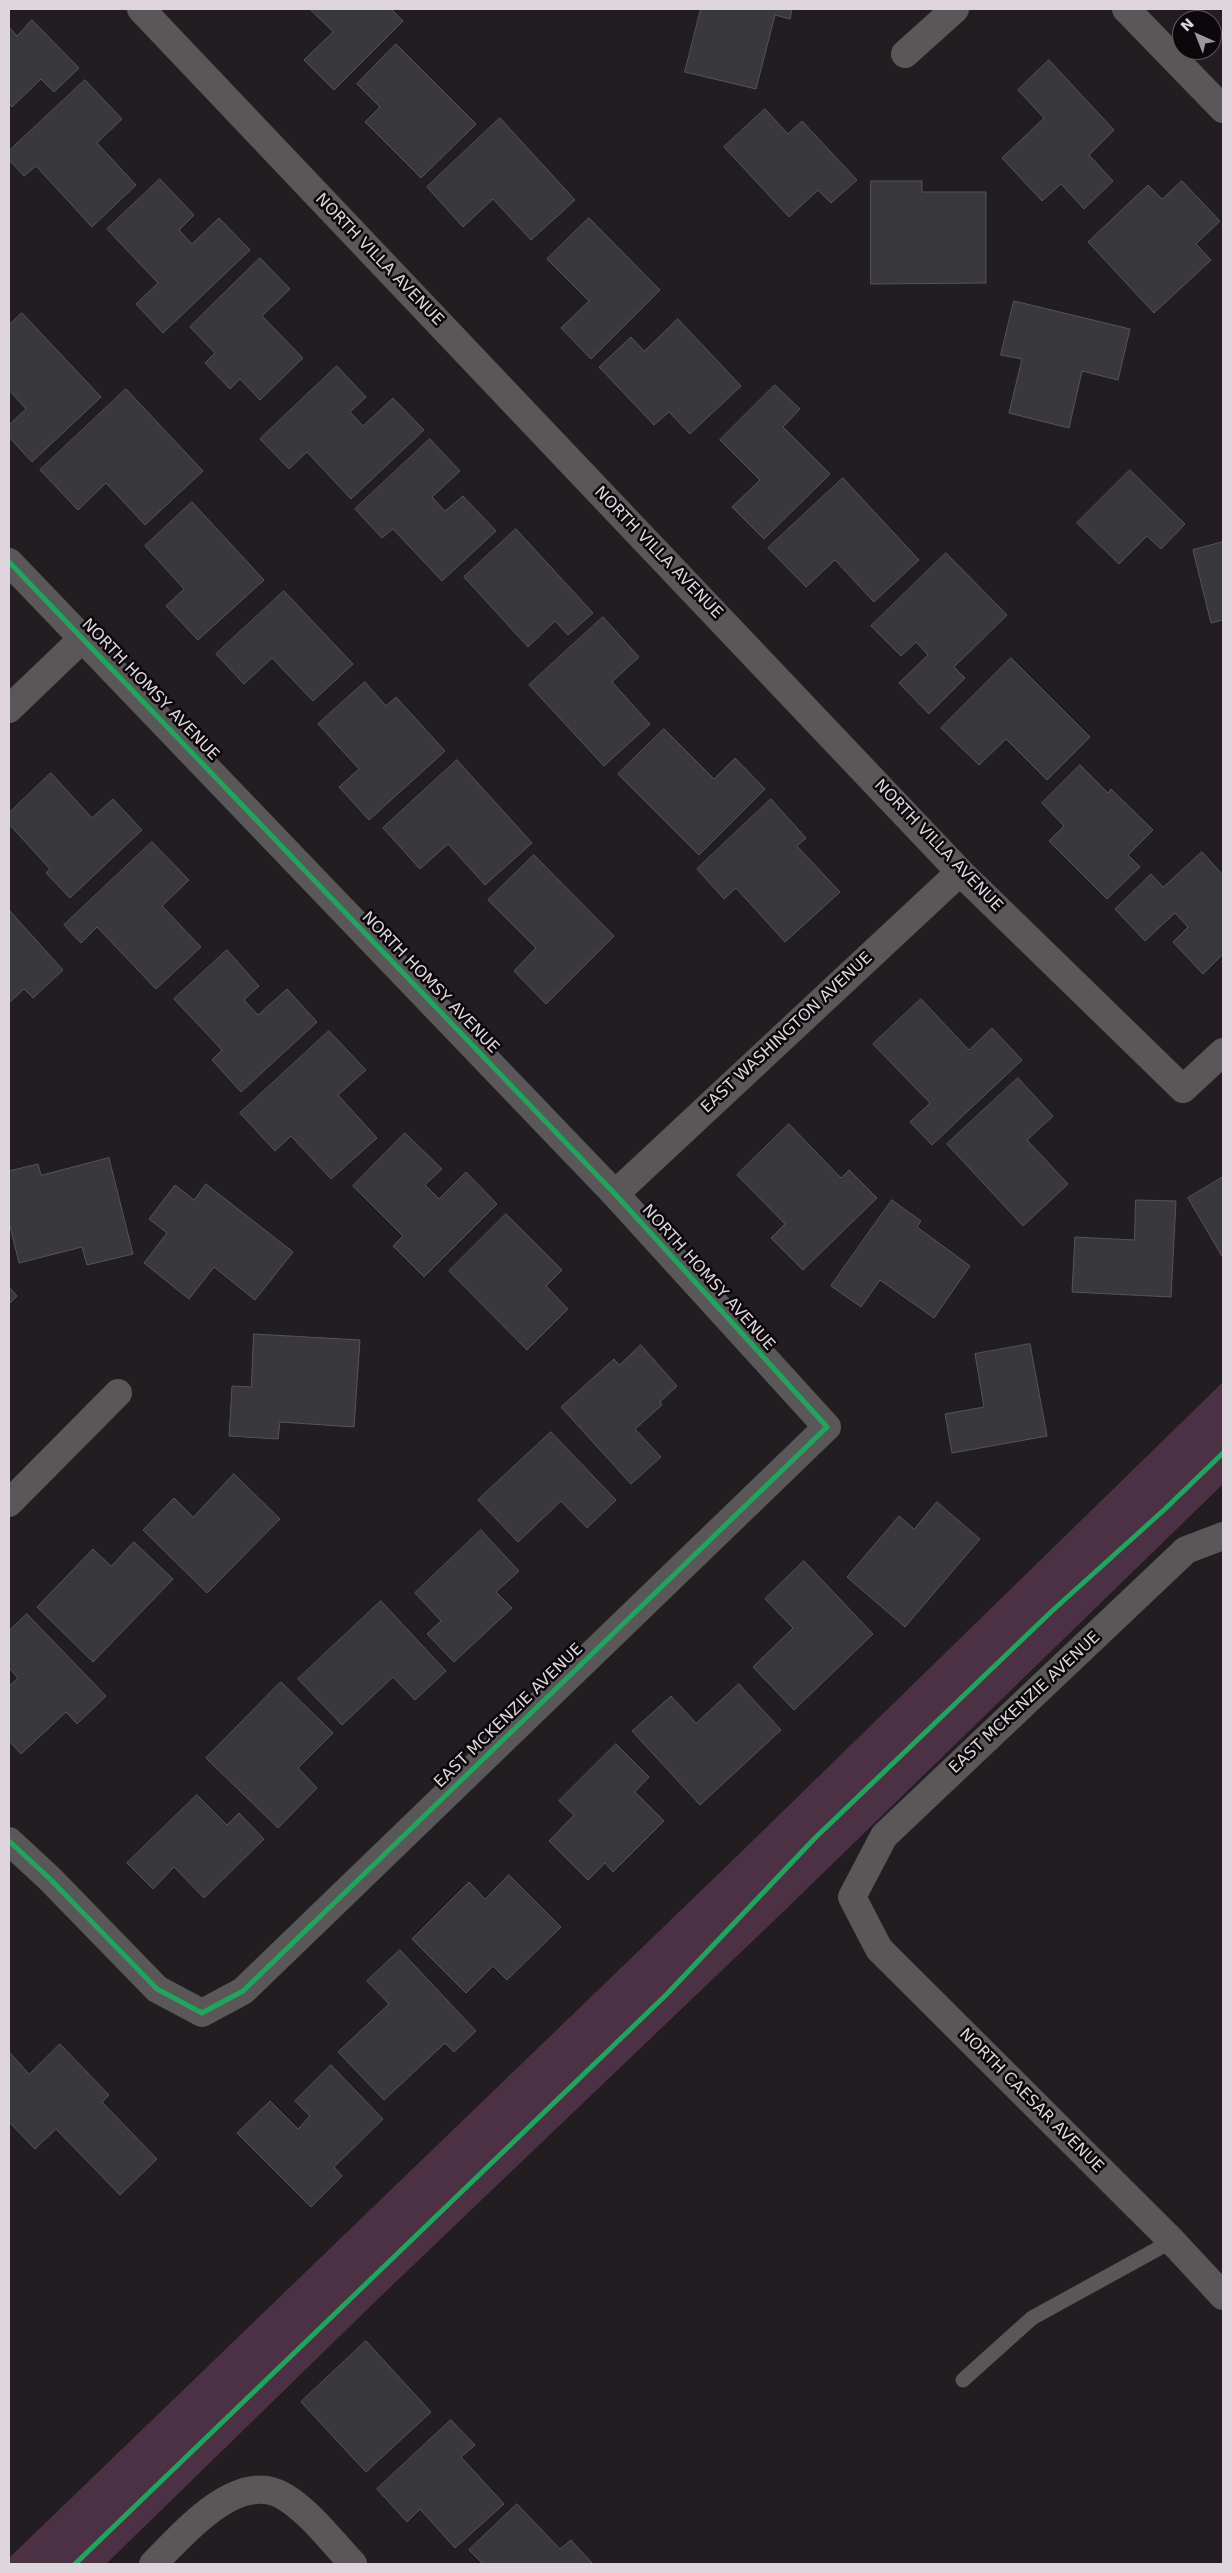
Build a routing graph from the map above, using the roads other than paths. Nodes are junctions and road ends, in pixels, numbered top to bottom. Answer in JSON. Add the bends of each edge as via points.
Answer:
{"nodes":[{"id":1,"x":955,"y":9,"type":"edge"},
{"id":2,"x":1126,"y":9,"type":"edge"},
{"id":3,"x":150,"y":12,"type":"edge"},
{"id":4,"x":905,"y":54,"type":"dead end"},
{"id":5,"x":1223,"y":109,"type":"edge"},
{"id":6,"x":9,"y":562,"type":"edge"},
{"id":7,"x":84,"y":638,"type":"junction"},
{"id":8,"x":9,"y":709,"type":"edge"},
{"id":9,"x":960,"y":872,"type":"junction"},
{"id":10,"x":1223,"y":1052,"type":"edge"},
{"id":11,"x":614,"y":1194,"type":"junction"},
{"id":12,"x":118,"y":1393,"type":"dead end"},
{"id":13,"x":827,"y":1427,"type":"joint"},
{"id":14,"x":9,"y":1503,"type":"edge"},
{"id":15,"x":1223,"y":1536,"type":"edge"},
{"id":16,"x":9,"y":1843,"type":"edge"},
{"id":17,"x":852,"y":1897,"type":"joint"},
{"id":18,"x":1172,"y":2241,"type":"junction"},
{"id":19,"x":1223,"y":2296,"type":"edge"},
{"id":20,"x":963,"y":2380,"type":"dead end"},
{"id":21,"x":153,"y":2564,"type":"edge"},
{"id":22,"x":353,"y":2564,"type":"edge"}],
"edges":[{"from":1,"to":4,"type":"street"},
{"from":2,"to":5,"type":"street"},
{"from":3,"to":9,"type":"street","name":"NORTH VILLA AVENUE"},
{"from":6,"to":7,"type":"street","name":"NORTH HOMSY AVENUE"},
{"from":7,"to":8,"type":"street"},
{"from":7,"to":11,"type":"street","name":"NORTH HOMSY AVENUE"},
{"from":9,"to":10,"type":"street","name":"NORTH VILLA AVENUE","via":[[1183,1089]]},
{"from":9,"to":11,"type":"street","name":"EAST WASHINGTON AVENUE"},
{"from":11,"to":13,"type":"street","name":"NORTH HOMSY AVENUE"},
{"from":12,"to":14,"type":"street"},
{"from":13,"to":16,"type":"street","name":"EAST MCKENZIE AVENUE","via":[[243,1991],[202,2013],[157,1989],[50,1878]]},
{"from":15,"to":17,"type":"street","name":"EAST MCKENZIE AVENUE","via":[[1186,1550],[884,1836]]},
{"from":17,"to":18,"type":"street","name":"NORTH CAESAR AVENUE","via":[[878,1949]]},
{"from":18,"to":19,"type":"street","name":"NORTH CAESAR AVENUE"},
{"from":18,"to":20,"type":"lane","via":[[1032,2318]]},
{"from":21,"to":22,"type":"street","via":[[212,2507],[238,2494],[261,2489],[284,2496],[299,2508]]}]}
